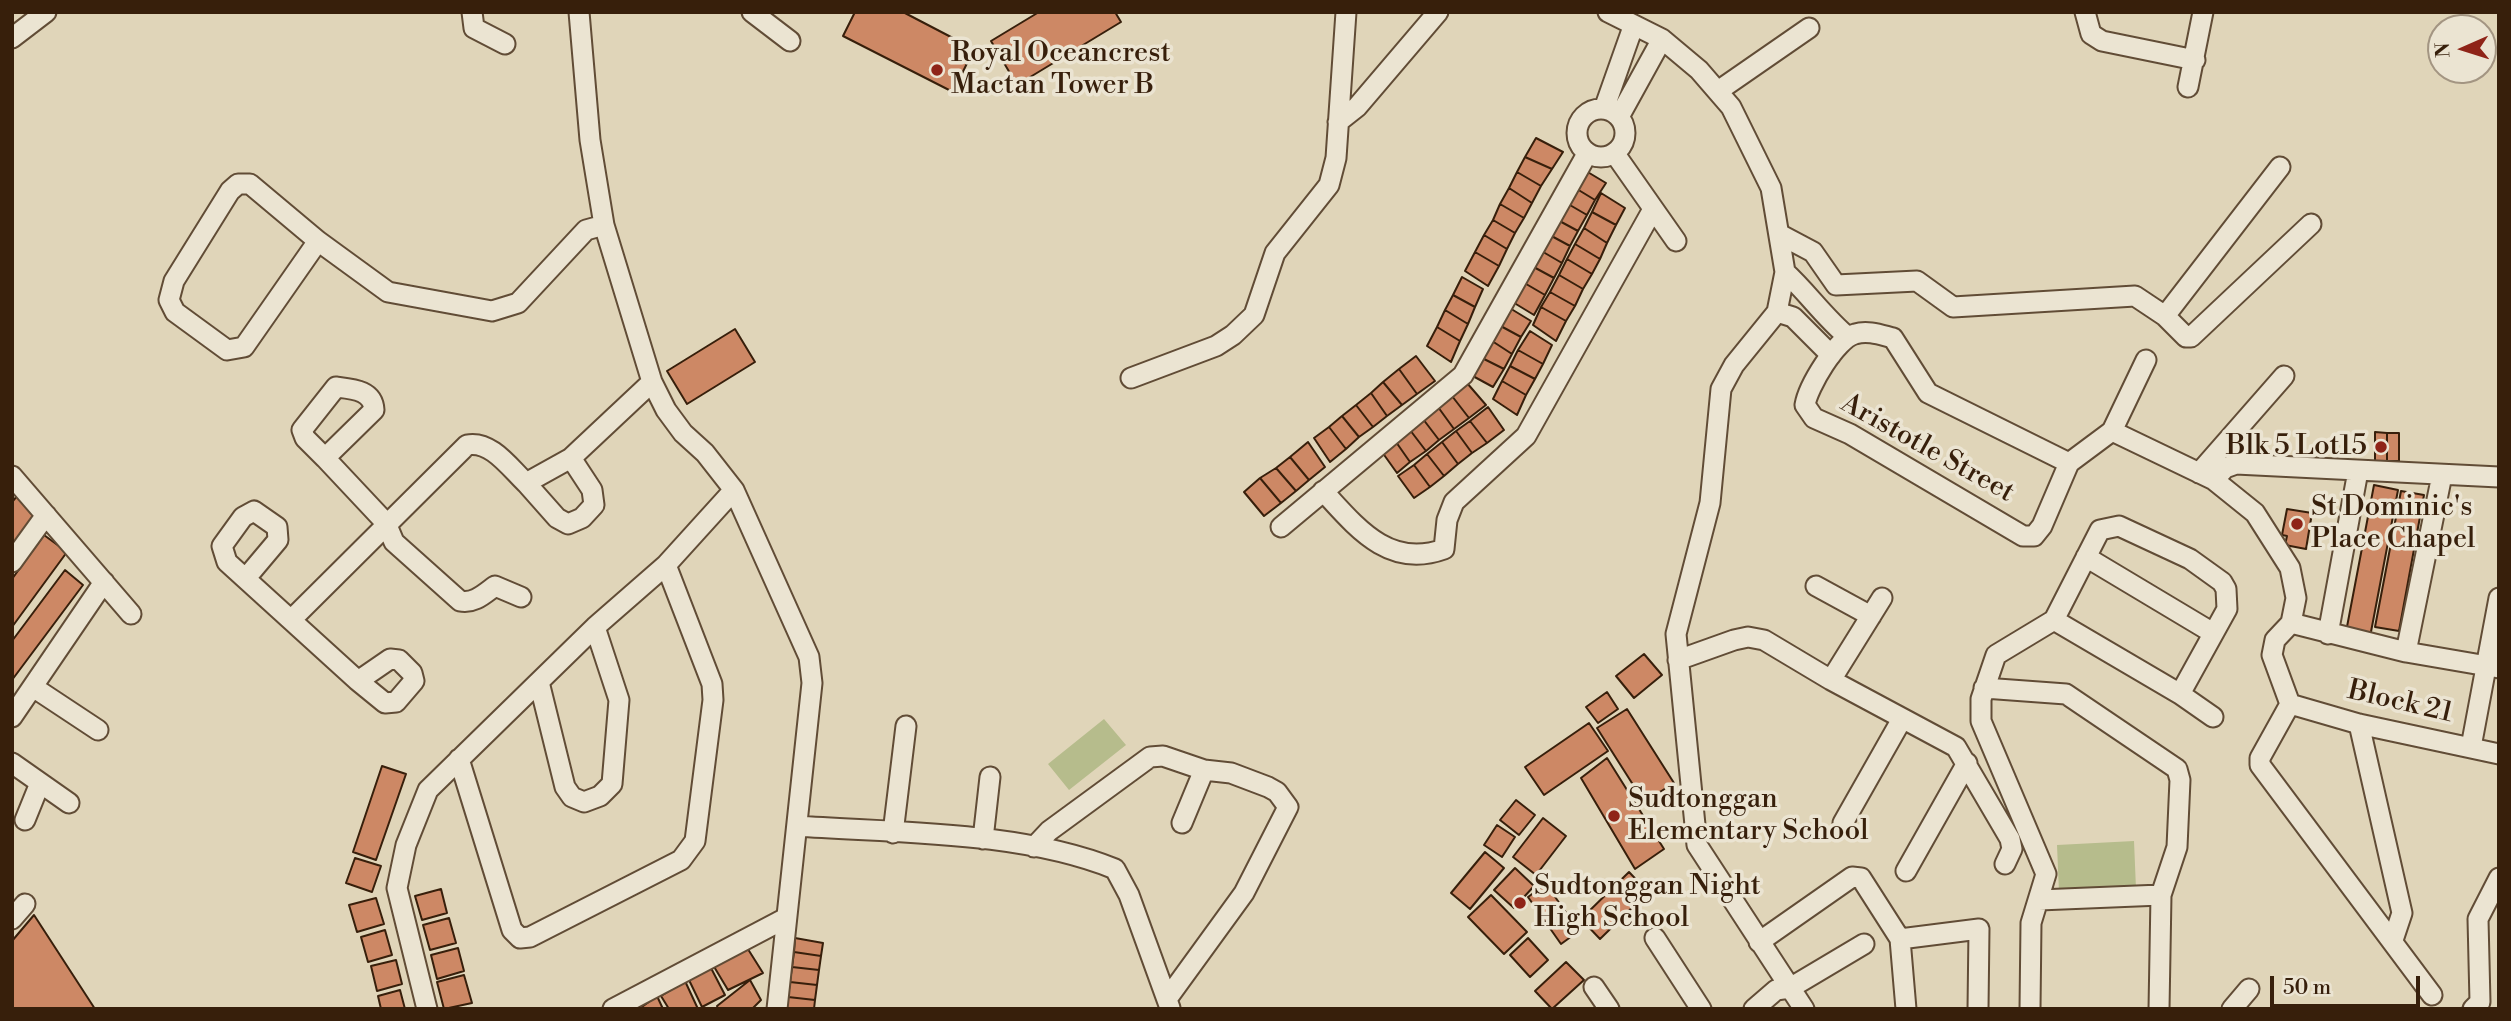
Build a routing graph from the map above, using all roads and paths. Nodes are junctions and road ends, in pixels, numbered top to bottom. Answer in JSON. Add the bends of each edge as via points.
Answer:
{"nodes":[{"id":1,"x":27,"y":12,"type":"edge"},
{"id":2,"x":46,"y":12,"type":"edge"},
{"id":3,"x":472,"y":12,"type":"edge"},
{"id":4,"x":579,"y":12,"type":"edge"},
{"id":5,"x":752,"y":12,"type":"edge"},
{"id":6,"x":1346,"y":12,"type":"edge"},
{"id":7,"x":1438,"y":12,"type":"edge"},
{"id":8,"x":1608,"y":12,"type":"edge"},
{"id":9,"x":2085,"y":12,"type":"edge"},
{"id":10,"x":2203,"y":12,"type":"edge"},
{"id":11,"x":1633,"y":27,"type":"junction"},
{"id":12,"x":1809,"y":28,"type":"dead end"},
{"id":13,"x":13,"y":33,"type":"edge"},
{"id":14,"x":1662,"y":39,"type":"junction"},
{"id":15,"x":790,"y":41,"type":"dead end"},
{"id":16,"x":505,"y":44,"type":"dead end"},
{"id":17,"x":2195,"y":60,"type":"junction"},
{"id":18,"x":2188,"y":87,"type":"dead end"},
{"id":19,"x":1718,"y":91,"type":"junction"},
{"id":20,"x":1611,"y":113,"type":"junction"},
{"id":21,"x":1338,"y":122,"type":"junction"},
{"id":22,"x":1587,"y":154,"type":"junction"},
{"id":23,"x":1615,"y":154,"type":"junction"},
{"id":24,"x":2280,"y":167,"type":"dead end"},
{"id":25,"x":1652,"y":211,"type":"junction"},
{"id":26,"x":2311,"y":223,"type":"dead end"},
{"id":27,"x":604,"y":225,"type":"junction"},
{"id":28,"x":1779,"y":234,"type":"junction"},
{"id":29,"x":318,"y":241,"type":"junction"},
{"id":30,"x":1676,"y":241,"type":"dead end"},
{"id":31,"x":1784,"y":272,"type":"junction"},
{"id":32,"x":1777,"y":312,"type":"junction"},
{"id":33,"x":2165,"y":316,"type":"junction"},
{"id":34,"x":1852,"y":335,"type":"junction"},
{"id":35,"x":1831,"y":355,"type":"junction"},
{"id":36,"x":2146,"y":360,"type":"dead end"},
{"id":37,"x":2284,"y":376,"type":"dead end"},
{"id":38,"x":1131,"y":378,"type":"dead end"},
{"id":39,"x":652,"y":382,"type":"junction"},
{"id":40,"x":2112,"y":431,"type":"junction"},
{"id":41,"x":325,"y":458,"type":"dead end"},
{"id":42,"x":571,"y":458,"type":"junction"},
{"id":43,"x":2069,"y":463,"type":"junction"},
{"id":44,"x":2358,"y":471,"type":"junction"},
{"id":45,"x":2442,"y":475,"type":"junction"},
{"id":46,"x":12,"y":476,"type":"edge"},
{"id":47,"x":2207,"y":477,"type":"junction"},
{"id":48,"x":2499,"y":477,"type":"edge"},
{"id":49,"x":526,"y":483,"type":"junction"},
{"id":50,"x":734,"y":490,"type":"junction"},
{"id":51,"x":1323,"y":491,"type":"junction"},
{"id":52,"x":47,"y":515,"type":"junction"},
{"id":53,"x":386,"y":523,"type":"junction"},
{"id":54,"x":1281,"y":527,"type":"dead end"},
{"id":55,"x":2086,"y":557,"type":"junction"},
{"id":56,"x":12,"y":562,"type":"edge"},
{"id":57,"x":666,"y":565,"type":"junction"},
{"id":58,"x":246,"y":578,"type":"dead end"},
{"id":59,"x":104,"y":582,"type":"junction"},
{"id":60,"x":1816,"y":586,"type":"dead end"},
{"id":61,"x":521,"y":597,"type":"dead end"},
{"id":62,"x":2499,"y":597,"type":"edge"},
{"id":63,"x":1882,"y":598,"type":"dead end"},
{"id":64,"x":131,"y":614,"type":"dead end"},
{"id":65,"x":1871,"y":616,"type":"junction"},
{"id":66,"x":291,"y":620,"type":"junction"},
{"id":67,"x":2054,"y":620,"type":"junction"},
{"id":68,"x":2291,"y":623,"type":"junction"},
{"id":69,"x":595,"y":627,"type":"junction"},
{"id":70,"x":2213,"y":633,"type":"junction"},
{"id":71,"x":2328,"y":634,"type":"junction"},
{"id":72,"x":2406,"y":652,"type":"junction"},
{"id":73,"x":1678,"y":660,"type":"junction"},
{"id":74,"x":2493,"y":667,"type":"edge"},
{"id":75,"x":1831,"y":680,"type":"junction"},
{"id":76,"x":358,"y":681,"type":"dead end"},
{"id":77,"x":539,"y":682,"type":"junction"},
{"id":78,"x":33,"y":687,"type":"junction"},
{"id":79,"x":1984,"y":688,"type":"junction"},
{"id":80,"x":2180,"y":694,"type":"junction"},
{"id":81,"x":2290,"y":704,"type":"junction"},
{"id":82,"x":12,"y":717,"type":"edge"},
{"id":83,"x":2213,"y":718,"type":"dead end"},
{"id":84,"x":1902,"y":719,"type":"junction"},
{"id":85,"x":2359,"y":724,"type":"junction"},
{"id":86,"x":906,"y":726,"type":"dead end"},
{"id":87,"x":97,"y":730,"type":"dead end"},
{"id":88,"x":2470,"y":747,"type":"junction"},
{"id":89,"x":2499,"y":754,"type":"edge"},
{"id":90,"x":459,"y":759,"type":"junction"},
{"id":91,"x":12,"y":763,"type":"edge"},
{"id":92,"x":1967,"y":763,"type":"junction"},
{"id":93,"x":1204,"y":770,"type":"junction"},
{"id":94,"x":990,"y":777,"type":"dead end"},
{"id":95,"x":40,"y":783,"type":"junction"},
{"id":96,"x":69,"y":803,"type":"dead end"},
{"id":97,"x":25,"y":820,"type":"dead end"},
{"id":98,"x":1182,"y":823,"type":"dead end"},
{"id":99,"x":1843,"y":823,"type":"dead end"},
{"id":100,"x":797,"y":827,"type":"junction"},
{"id":101,"x":893,"y":833,"type":"junction"},
{"id":102,"x":983,"y":839,"type":"junction"},
{"id":103,"x":1034,"y":847,"type":"junction"},
{"id":104,"x":2005,"y":864,"type":"dead end"},
{"id":105,"x":1906,"y":871,"type":"dead end"},
{"id":106,"x":2499,"y":878,"type":"edge"},
{"id":107,"x":2161,"y":895,"type":"junction"},
{"id":108,"x":2039,"y":900,"type":"junction"},
{"id":109,"x":786,"y":918,"type":"junction"},
{"id":110,"x":1655,"y":939,"type":"dead end"},
{"id":111,"x":1900,"y":939,"type":"junction"},
{"id":112,"x":2393,"y":940,"type":"junction"},
{"id":113,"x":1759,"y":942,"type":"junction"},
{"id":114,"x":1864,"y":944,"type":"dead end"},
{"id":115,"x":1594,"y":987,"type":"dead end"},
{"id":116,"x":1790,"y":988,"type":"junction"},
{"id":117,"x":2249,"y":989,"type":"dead end"},
{"id":118,"x":2432,"y":995,"type":"dead end"},
{"id":119,"x":1168,"y":1004,"type":"edge"},
{"id":120,"x":427,"y":1009,"type":"edge"},
{"id":121,"x":612,"y":1009,"type":"edge"},
{"id":122,"x":777,"y":1009,"type":"edge"},
{"id":123,"x":1609,"y":1009,"type":"edge"},
{"id":124,"x":1701,"y":1009,"type":"edge"},
{"id":125,"x":1754,"y":1009,"type":"edge"},
{"id":126,"x":1769,"y":1009,"type":"edge"},
{"id":127,"x":1804,"y":1009,"type":"edge"},
{"id":128,"x":1906,"y":1009,"type":"edge"},
{"id":129,"x":1978,"y":1009,"type":"edge"},
{"id":130,"x":2031,"y":1009,"type":"edge"},
{"id":131,"x":2159,"y":1009,"type":"edge"},
{"id":132,"x":2232,"y":1009,"type":"edge"},
{"id":133,"x":2473,"y":1009,"type":"edge"}],
"edges":[{"from":1,"to":13,"type":"street"},
{"from":2,"to":13,"type":"street"},
{"from":3,"to":16,"type":"street","via":[[474,28]]},
{"from":4,"to":27,"type":"street","via":[[590,140]]},
{"from":5,"to":15,"type":"street"},
{"from":6,"to":21,"type":"street"},
{"from":7,"to":21,"type":"street","via":[[1357,107]]},
{"from":8,"to":11,"type":"street"},
{"from":9,"to":17,"type":"street","via":[[2091,34],[2102,41]]},
{"from":10,"to":17,"type":"street"},
{"from":11,"to":14,"type":"street"},
{"from":11,"to":20,"type":"street"},
{"from":12,"to":19,"type":"street"},
{"from":14,"to":19,"type":"street"},
{"from":14,"to":20,"type":"street"},
{"from":17,"to":18,"type":"street"},
{"from":19,"to":28,"type":"street","via":[[1731,107],[1771,188]]},
{"from":20,"to":22,"type":"street","via":[[1588,112],[1578,125],[1578,141]]},
{"from":20,"to":23,"type":"street","via":[[1624,124],[1625,140]]},
{"from":21,"to":38,"type":"street","via":[[1329,185],[1275,253],[1254,315],[1216,346]]},
{"from":22,"to":23,"type":"street","via":[[1601,158]]},
{"from":22,"to":51,"type":"street","via":[[1463,375]]},
{"from":23,"to":25,"type":"street"},
{"from":24,"to":33,"type":"street"},
{"from":25,"to":30,"type":"street"},
{"from":25,"to":51,"type":"street","via":[[1526,436],[1454,502],[1444,549],[1403,555],[1380,547]]},
{"from":26,"to":33,"type":"street","via":[[2191,337],[2181,336]]},
{"from":27,"to":29,"type":"street","via":[[586,230],[517,303],[492,311],[387,292]]},
{"from":27,"to":39,"type":"street"},
{"from":28,"to":31,"type":"street"},
{"from":28,"to":33,"type":"street","via":[[1813,252],[1836,285],[1917,281],[1953,307],[2134,296]]},
{"from":29,"to":29,"type":"street","via":[[250,184],[238,184],[174,281],[169,300],[175,312],[227,350],[236,351],[244,347]]},
{"from":31,"to":32,"type":"street"},
{"from":31,"to":34,"type":"street","via":[[1828,320]]},
{"from":32,"to":35,"type":"street","via":[[1793,317]]},
{"from":32,"to":73,"type":"street","via":[[1734,365],[1721,389],[1710,503],[1676,634]]},
{"from":34,"to":35,"type":"street","name":"Aristotle Street"},
{"from":34,"to":43,"type":"street","via":[[1893,338],[1928,393]]},
{"from":35,"to":43,"type":"street","name":"Aristotle Street","via":[[1807,392],[1805,405],[1814,418],[1850,434],[2023,536],[2034,536],[2042,526]]},
{"from":36,"to":40,"type":"street"},
{"from":37,"to":47,"type":"street"},
{"from":39,"to":42,"type":"street"},
{"from":39,"to":50,"type":"street","via":[[683,433]]},
{"from":40,"to":43,"type":"street"},
{"from":40,"to":47,"type":"street"},
{"from":41,"to":53,"type":"street"},
{"from":42,"to":49,"type":"street"},
{"from":42,"to":49,"type":"street","via":[[592,491],[594,505],[582,518],[568,524],[557,519]]},
{"from":44,"to":45,"type":"street"},
{"from":44,"to":47,"type":"street","via":[[2236,464]]},
{"from":44,"to":71,"type":"street"},
{"from":45,"to":48,"type":"street"},
{"from":45,"to":72,"type":"street"},
{"from":46,"to":52,"type":"street"},
{"from":47,"to":68,"type":"street","via":[[2255,513],[2290,568],[2297,597]]},
{"from":49,"to":53,"type":"street","via":[[489,449],[477,443],[467,445]]},
{"from":50,"to":57,"type":"street"},
{"from":50,"to":100,"type":"street","via":[[809,657],[812,683]]},
{"from":51,"to":54,"type":"street"},
{"from":52,"to":56,"type":"street"},
{"from":52,"to":59,"type":"street"},
{"from":53,"to":61,"type":"street","via":[[394,542],[460,601],[477,600],[495,586]]},
{"from":53,"to":66,"type":"street"},
{"from":55,"to":67,"type":"street"},
{"from":55,"to":70,"type":"street"},
{"from":55,"to":70,"type":"street","via":[[2100,530],[2119,526],[2190,559],[2227,589],[2227,609]]},
{"from":57,"to":69,"type":"street"},
{"from":57,"to":90,"type":"street","via":[[712,684],[713,700],[695,841],[681,860],[520,938],[512,930]]},
{"from":58,"to":66,"type":"street"},
{"from":59,"to":64,"type":"street"},
{"from":59,"to":78,"type":"street"},
{"from":60,"to":65,"type":"street"},
{"from":62,"to":74,"type":"street"},
{"from":63,"to":65,"type":"street"},
{"from":65,"to":75,"type":"street"},
{"from":66,"to":76,"type":"street"},
{"from":67,"to":79,"type":"street","via":[[1996,655]]},
{"from":67,"to":80,"type":"street"},
{"from":68,"to":71,"type":"street"},
{"from":68,"to":81,"type":"street","via":[[2275,640],[2272,655]]},
{"from":69,"to":77,"type":"street"},
{"from":69,"to":77,"type":"street","via":[[619,700],[612,785],[600,796],[584,802],[572,797],[565,787]]},
{"from":70,"to":80,"type":"street"},
{"from":71,"to":72,"type":"street"},
{"from":72,"to":74,"type":"street"},
{"from":73,"to":75,"type":"street","via":[[1748,637],[1764,640]]},
{"from":73,"to":113,"type":"street","via":[[1697,845]]},
{"from":74,"to":88,"type":"street"},
{"from":75,"to":84,"type":"street"},
{"from":77,"to":90,"type":"street"},
{"from":78,"to":82,"type":"street"},
{"from":78,"to":87,"type":"street"},
{"from":79,"to":107,"type":"street","via":[[2066,694],[2177,769],[2177,847]]},
{"from":79,"to":108,"type":"street","via":[[1981,721],[2046,874]]},
{"from":80,"to":83,"type":"street"},
{"from":81,"to":85,"type":"street","name":"Block 21"},
{"from":81,"to":112,"type":"street","via":[[2260,765]]},
{"from":84,"to":92,"type":"street","via":[[1956,747]]},
{"from":84,"to":99,"type":"street"},
{"from":85,"to":88,"type":"street","name":"Block 21"},
{"from":85,"to":112,"type":"street","via":[[2402,913]]},
{"from":86,"to":101,"type":"street"},
{"from":88,"to":89,"type":"street","name":"Block 21"},
{"from":90,"to":120,"type":"street","via":[[428,790],[397,888]]},
{"from":91,"to":95,"type":"street"},
{"from":92,"to":104,"type":"street","via":[[2010,839],[2012,849]]},
{"from":92,"to":105,"type":"street"},
{"from":93,"to":98,"type":"street"},
{"from":93,"to":103,"type":"street","via":[[1163,756],[1150,757]]},
{"from":93,"to":119,"type":"street","via":[[1231,773],[1268,787],[1288,807],[1244,893]]},
{"from":94,"to":102,"type":"street"},
{"from":95,"to":96,"type":"street"},
{"from":95,"to":97,"type":"street"},
{"from":100,"to":101,"type":"street"},
{"from":100,"to":109,"type":"street"},
{"from":101,"to":102,"type":"street"},
{"from":102,"to":103,"type":"street"},
{"from":103,"to":119,"type":"street","via":[[1115,869],[1129,895]]},
{"from":106,"to":133,"type":"street","via":[[2478,919],[2480,1002]]},
{"from":107,"to":108,"type":"street"},
{"from":107,"to":131,"type":"street"},
{"from":108,"to":130,"type":"street","via":[[2031,923]]},
{"from":109,"to":121,"type":"street"},
{"from":109,"to":122,"type":"street"},
{"from":110,"to":124,"type":"street"},
{"from":111,"to":113,"type":"street","via":[[1872,892],[1857,877]]},
{"from":111,"to":128,"type":"street"},
{"from":111,"to":129,"type":"street","via":[[1979,929]]},
{"from":112,"to":118,"type":"street"},
{"from":113,"to":116,"type":"street"},
{"from":114,"to":116,"type":"street"},
{"from":115,"to":123,"type":"street"},
{"from":116,"to":125,"type":"street","via":[[1776,990]]},
{"from":116,"to":126,"type":"street","via":[[1783,1000]]},
{"from":116,"to":127,"type":"street"},
{"from":117,"to":132,"type":"street"}]}
